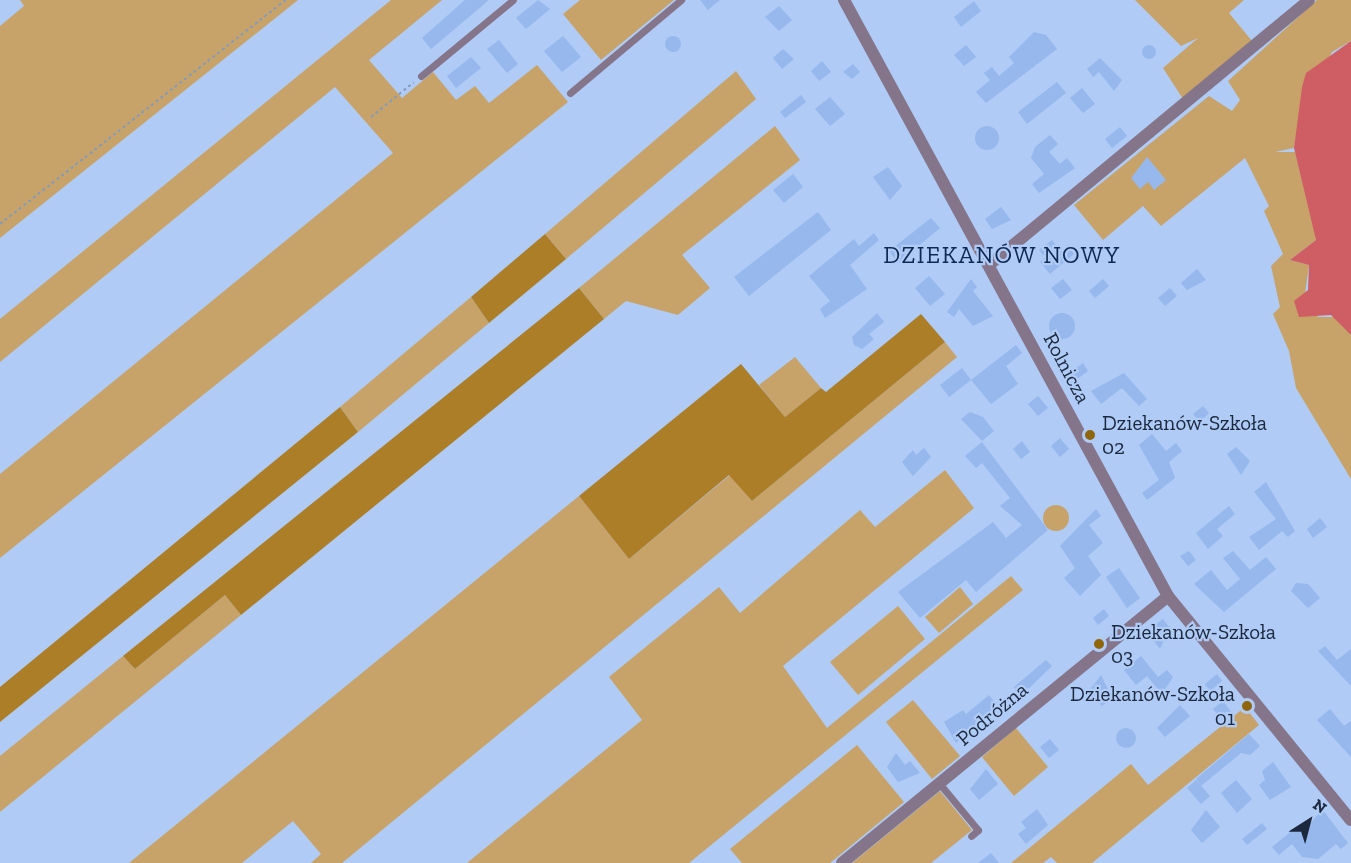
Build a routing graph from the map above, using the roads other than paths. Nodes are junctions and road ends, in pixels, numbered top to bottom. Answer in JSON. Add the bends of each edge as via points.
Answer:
{"nodes":[{"id":1,"x":513,"y":0,"type":"edge"},
{"id":2,"x":681,"y":0,"type":"edge"},
{"id":3,"x":844,"y":0,"type":"edge"},
{"id":4,"x":1309,"y":0,"type":"edge"},
{"id":5,"x":421,"y":76,"type":"road end"},
{"id":6,"x":570,"y":93,"type":"dead end"},
{"id":7,"x":989,"y":265,"type":"junction"},
{"id":8,"x":1168,"y":596,"type":"junction"},
{"id":9,"x":939,"y":783,"type":"junction"},
{"id":10,"x":1351,"y":820,"type":"edge"},
{"id":11,"x":971,"y":836,"type":"dead end"},
{"id":12,"x":842,"y":863,"type":"edge"}],
"edges":[{"from":1,"to":5,"type":"lane"},
{"from":2,"to":6,"type":"lane"},
{"from":3,"to":7,"type":"street","name":"Rolnicza"},
{"from":4,"to":7,"type":"street"},
{"from":7,"to":8,"type":"street","name":"Rolnicza"},
{"from":8,"to":9,"type":"street","name":"Podróżna"},
{"from":8,"to":10,"type":"street","name":"Rolnicza"},
{"from":9,"to":11,"type":"lane","via":[[978,830]]},
{"from":9,"to":12,"type":"street","name":"Podróżna"}]}
